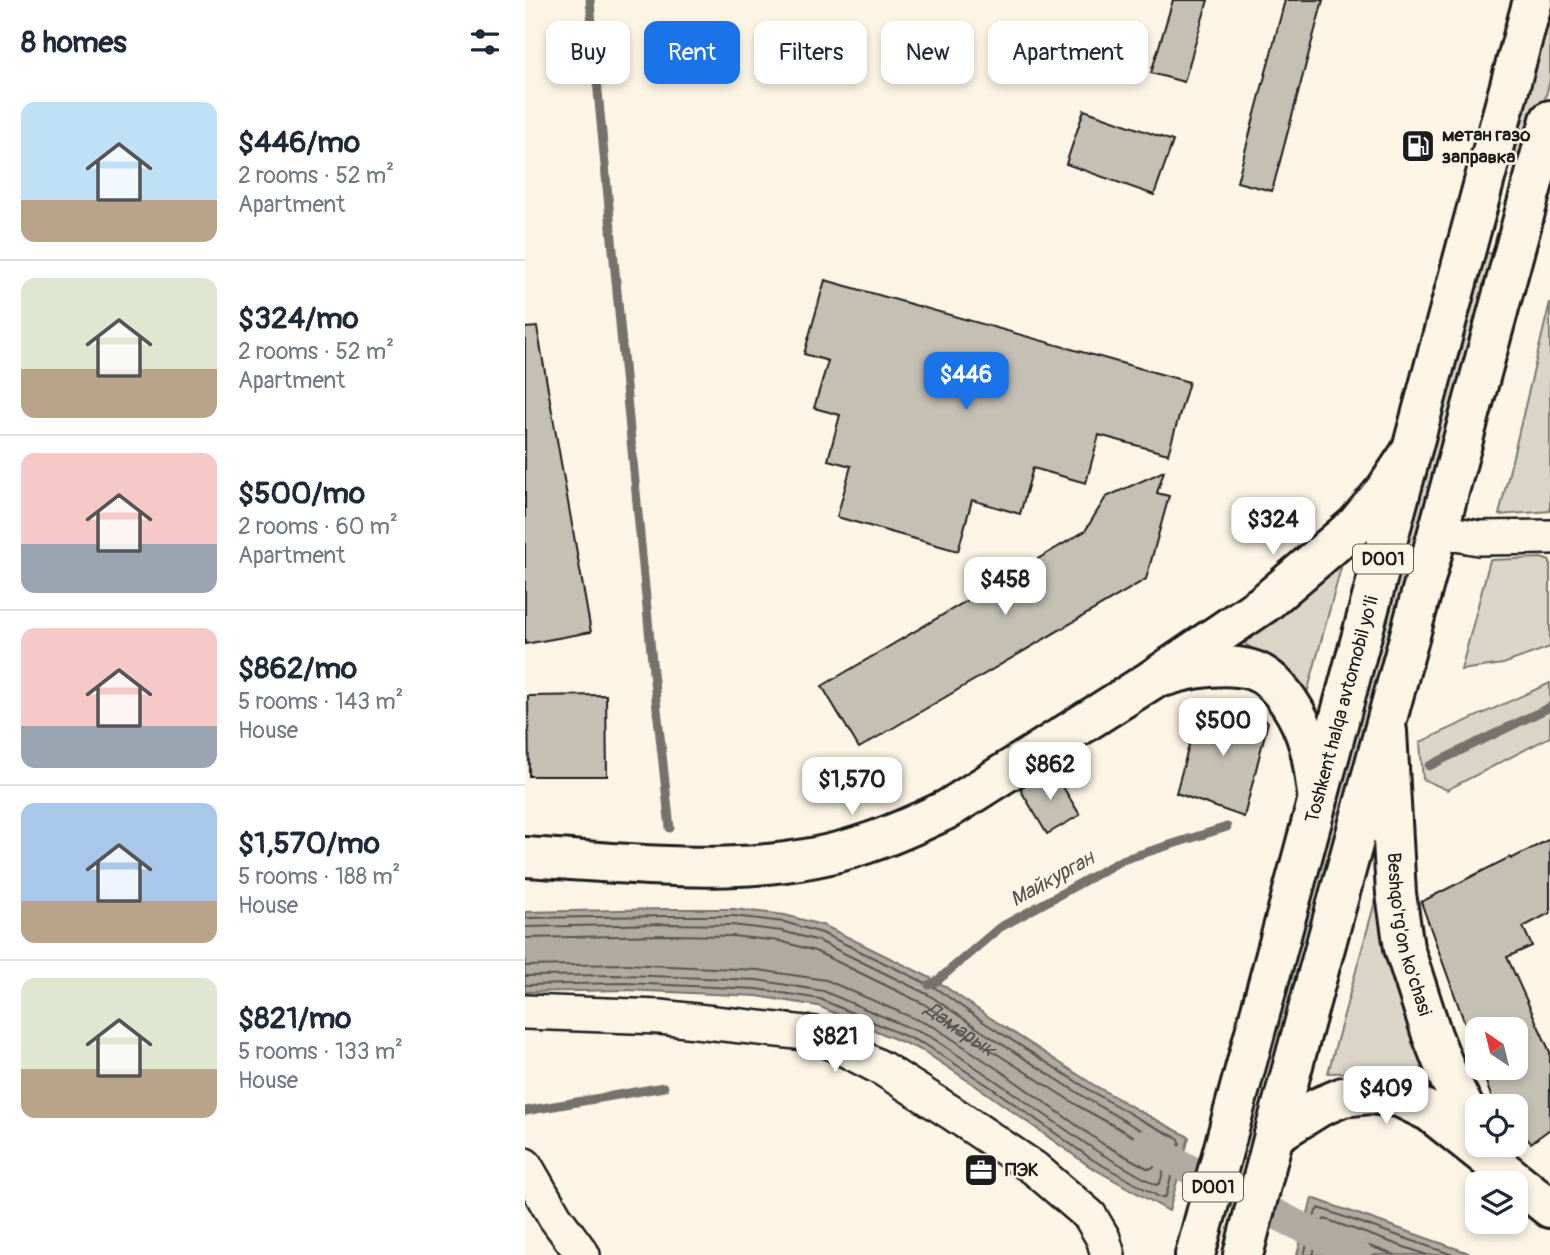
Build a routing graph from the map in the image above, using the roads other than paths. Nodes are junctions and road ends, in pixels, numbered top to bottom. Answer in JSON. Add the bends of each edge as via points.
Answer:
{"nodes":[{"id":1,"x":1533,"y":0,"type":"edge"},
{"id":2,"x":1549,"y":126,"type":"edge"},
{"id":3,"x":1477,"y":208,"type":"junction"},
{"id":4,"x":1522,"y":221,"type":"junction"},
{"id":5,"x":1413,"y":448,"type":"junction"},
{"id":6,"x":1438,"y":531,"type":"junction"},
{"id":7,"x":1550,"y":537,"type":"edge"},
{"id":8,"x":1150,"y":681,"type":"junction"},
{"id":9,"x":1387,"y":723,"type":"junction"},
{"id":10,"x":1318,"y":800,"type":"junction"},
{"id":11,"x":525,"y":857,"type":"edge"},
{"id":12,"x":525,"y":1013,"type":"edge"},
{"id":13,"x":1465,"y":1110,"type":"edge"},
{"id":14,"x":1274,"y":1135,"type":"junction"},
{"id":15,"x":1465,"y":1135,"type":"edge"},
{"id":16,"x":1495,"y":1157,"type":"edge"},
{"id":17,"x":525,"y":1165,"type":"edge"},
{"id":18,"x":1550,"y":1208,"type":"edge"},
{"id":19,"x":583,"y":1255,"type":"edge"},
{"id":20,"x":1108,"y":1255,"type":"edge"},
{"id":21,"x":1195,"y":1255,"type":"edge"},
{"id":22,"x":1243,"y":1255,"type":"edge"}],
"edges":[{"from":1,"to":3,"type":"main road","name":"Toshkent halqa avtomobil yo'li","number":"D001"},
{"from":2,"to":4,"type":"main road","number":"D001"},
{"from":3,"to":4,"type":"main road"},
{"from":3,"to":5,"type":"main road","name":"Toshkent halqa avtomobil yo'li","number":"D001"},
{"from":4,"to":6,"type":"main road","number":"D001"},
{"from":5,"to":8,"type":"main road","via":[[1356,525],[1265,603]]},
{"from":5,"to":10,"type":"main road","name":"Toshkent halqa avtomobil yo'li","number":"D001"},
{"from":6,"to":7,"type":"street","via":[[1479,538]]},
{"from":6,"to":9,"type":"main road","number":"D001"},
{"from":8,"to":10,"type":"main road","via":[[1210,667],[1254,670],[1266,678],[1303,726]]},
{"from":8,"to":11,"type":"main road","via":[[948,809],[863,845],[809,858],[712,867]]},
{"from":9,"to":13,"type":"main road","name":"Beshqo'rg'on ko'chasi","via":[[1396,894],[1404,948],[1436,1045]]},
{"from":9,"to":14,"type":"main road","number":"D001"},
{"from":10,"to":21,"type":"main road","name":"Toshkent halqa avtomobil yo'li","number":"D001"},
{"from":12,"to":20,"type":"street","via":[[660,1017],[815,1034],[883,1069],[1034,1168],[1090,1216]]},
{"from":14,"to":15,"type":"main road","name":"Beshqo'rg'on ko'chasi","via":[[1319,1107],[1343,1097],[1370,1094],[1399,1097]]},
{"from":14,"to":22,"type":"main road","number":"D001"},
{"from":16,"to":18,"type":"main road","name":"Beshqo'rg'on ko'chasi"},
{"from":17,"to":19,"type":"street"}]}
